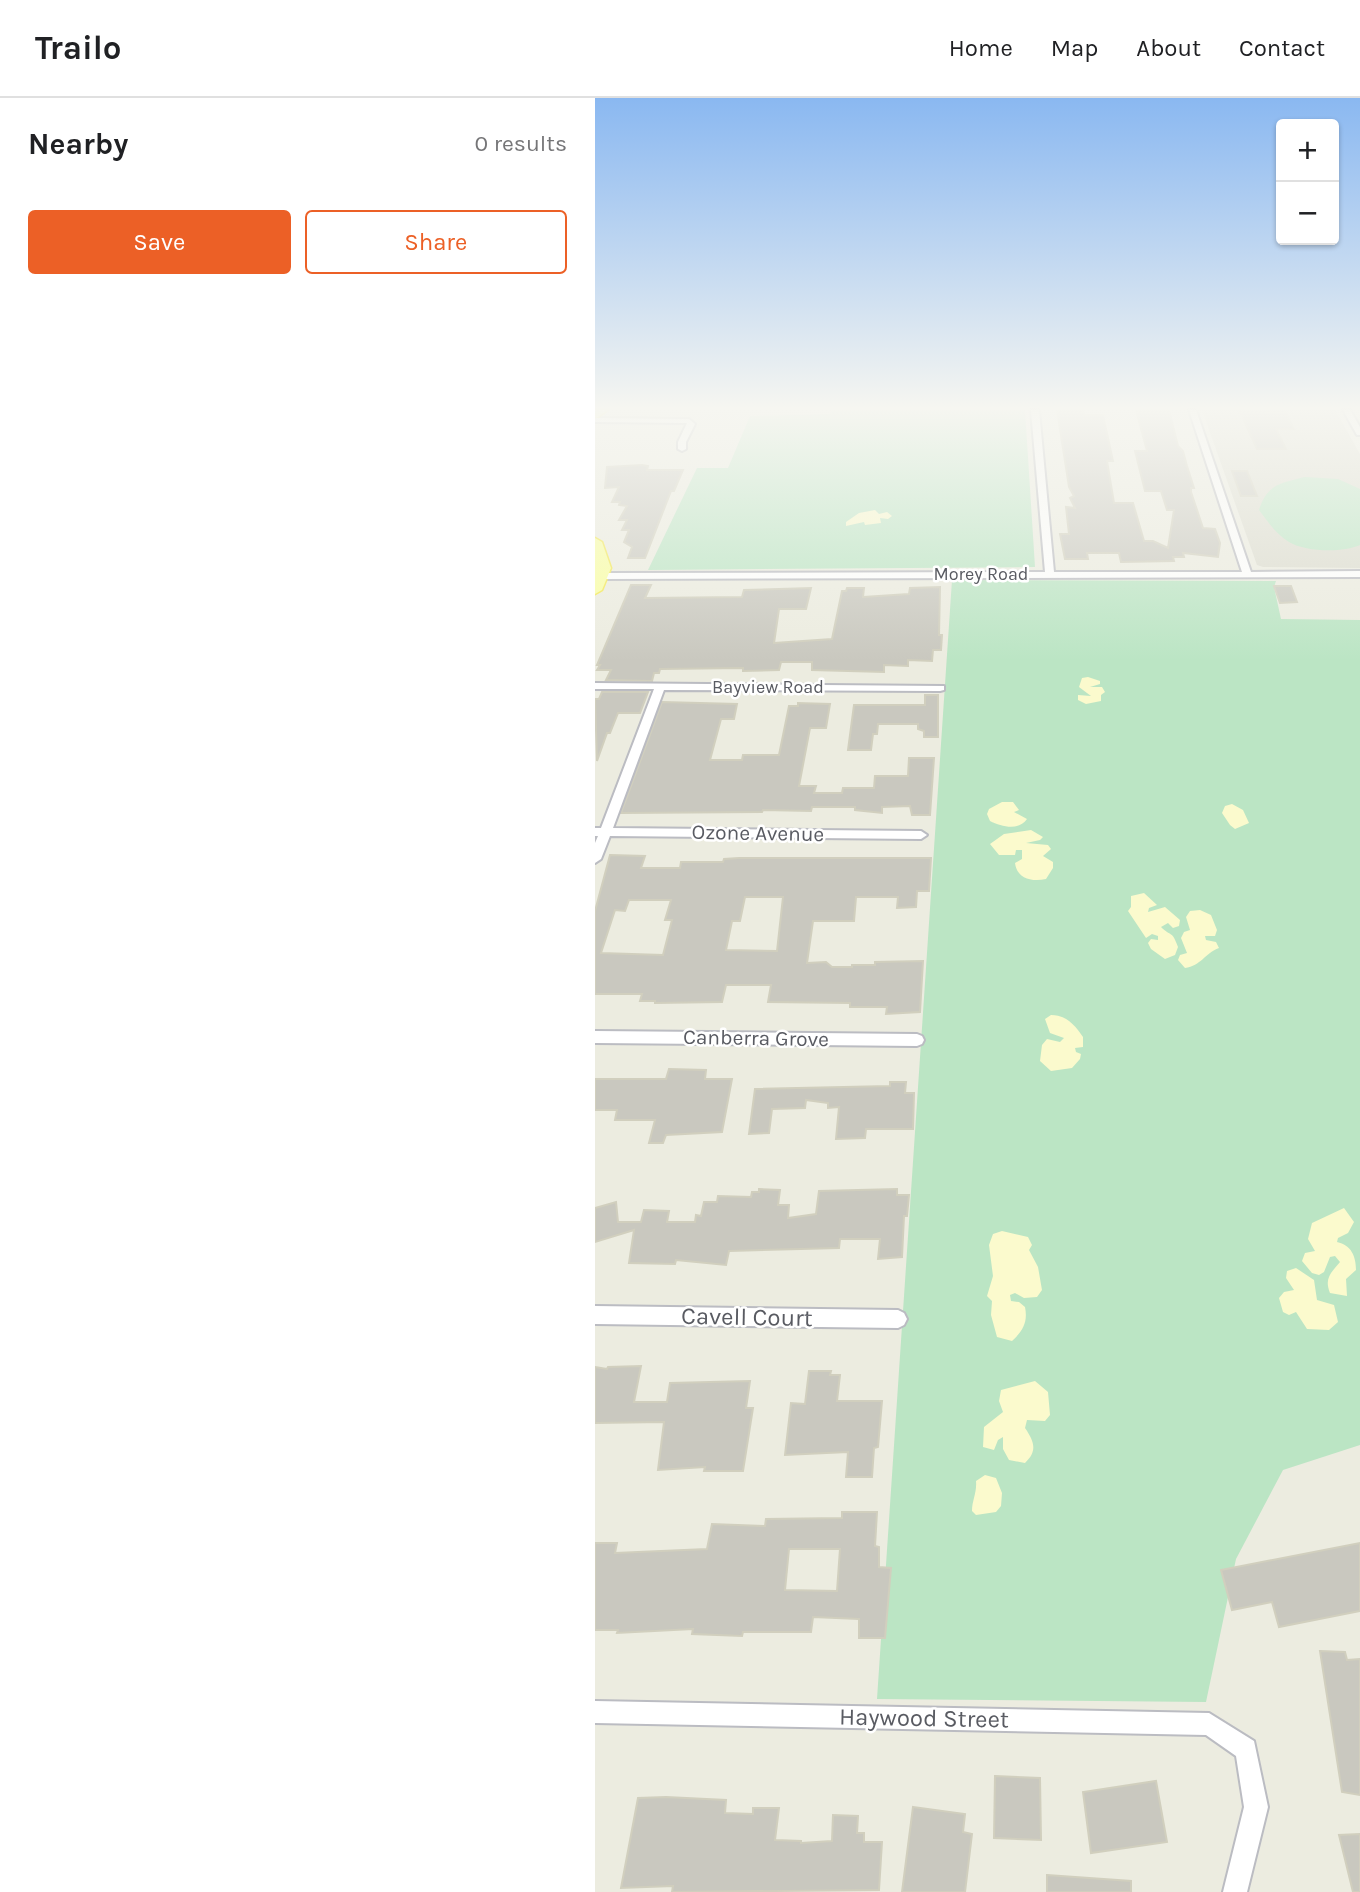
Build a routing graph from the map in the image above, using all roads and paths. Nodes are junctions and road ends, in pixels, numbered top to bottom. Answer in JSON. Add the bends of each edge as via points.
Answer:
{"nodes":[{"id":1,"x":1043,"y":494,"type":"edge"},
{"id":2,"x":1220,"y":494,"type":"edge"},
{"id":3,"x":595,"y":542,"type":"edge"},
{"id":4,"x":1247,"y":573,"type":"junction"},
{"id":5,"x":1050,"y":574,"type":"junction"},
{"id":6,"x":1360,"y":574,"type":"edge"},
{"id":7,"x":598,"y":583,"type":"edge"},
{"id":8,"x":595,"y":686,"type":"edge"},
{"id":9,"x":660,"y":686,"type":"junction"},
{"id":10,"x":940,"y":688,"type":"dead end"},
{"id":11,"x":600,"y":832,"type":"edge"},
{"id":12,"x":921,"y":835,"type":"dead end"},
{"id":13,"x":595,"y":859,"type":"edge"},
{"id":14,"x":595,"y":1037,"type":"edge"},
{"id":15,"x":917,"y":1040,"type":"dead end"},
{"id":16,"x":595,"y":1314,"type":"edge"},
{"id":17,"x":898,"y":1319,"type":"dead end"},
{"id":18,"x":595,"y":1712,"type":"edge"},
{"id":19,"x":1235,"y":1892,"type":"edge"}],
"edges":[{"from":1,"to":5,"type":"street"},
{"from":2,"to":4,"type":"street"},
{"from":3,"to":7,"type":"main road","via":[[603,564]]},
{"from":4,"to":5,"type":"street","name":"Morey Road"},
{"from":4,"to":6,"type":"street","name":"Morey Road"},
{"from":5,"to":7,"type":"street","name":"Morey Road"},
{"from":8,"to":9,"type":"street","name":"Bayview Road"},
{"from":9,"to":10,"type":"street","name":"Bayview Road"},
{"from":9,"to":11,"type":"street"},
{"from":11,"to":12,"type":"street","name":"Ozone Avenue"},
{"from":11,"to":13,"type":"street"},
{"from":14,"to":15,"type":"street","name":"Canberra Grove"},
{"from":16,"to":17,"type":"street","name":"Cavell Court"},
{"from":18,"to":19,"type":"street","name":"Haywood Street","via":[[1209,1724],[1246,1749],[1256,1807]]}]}
